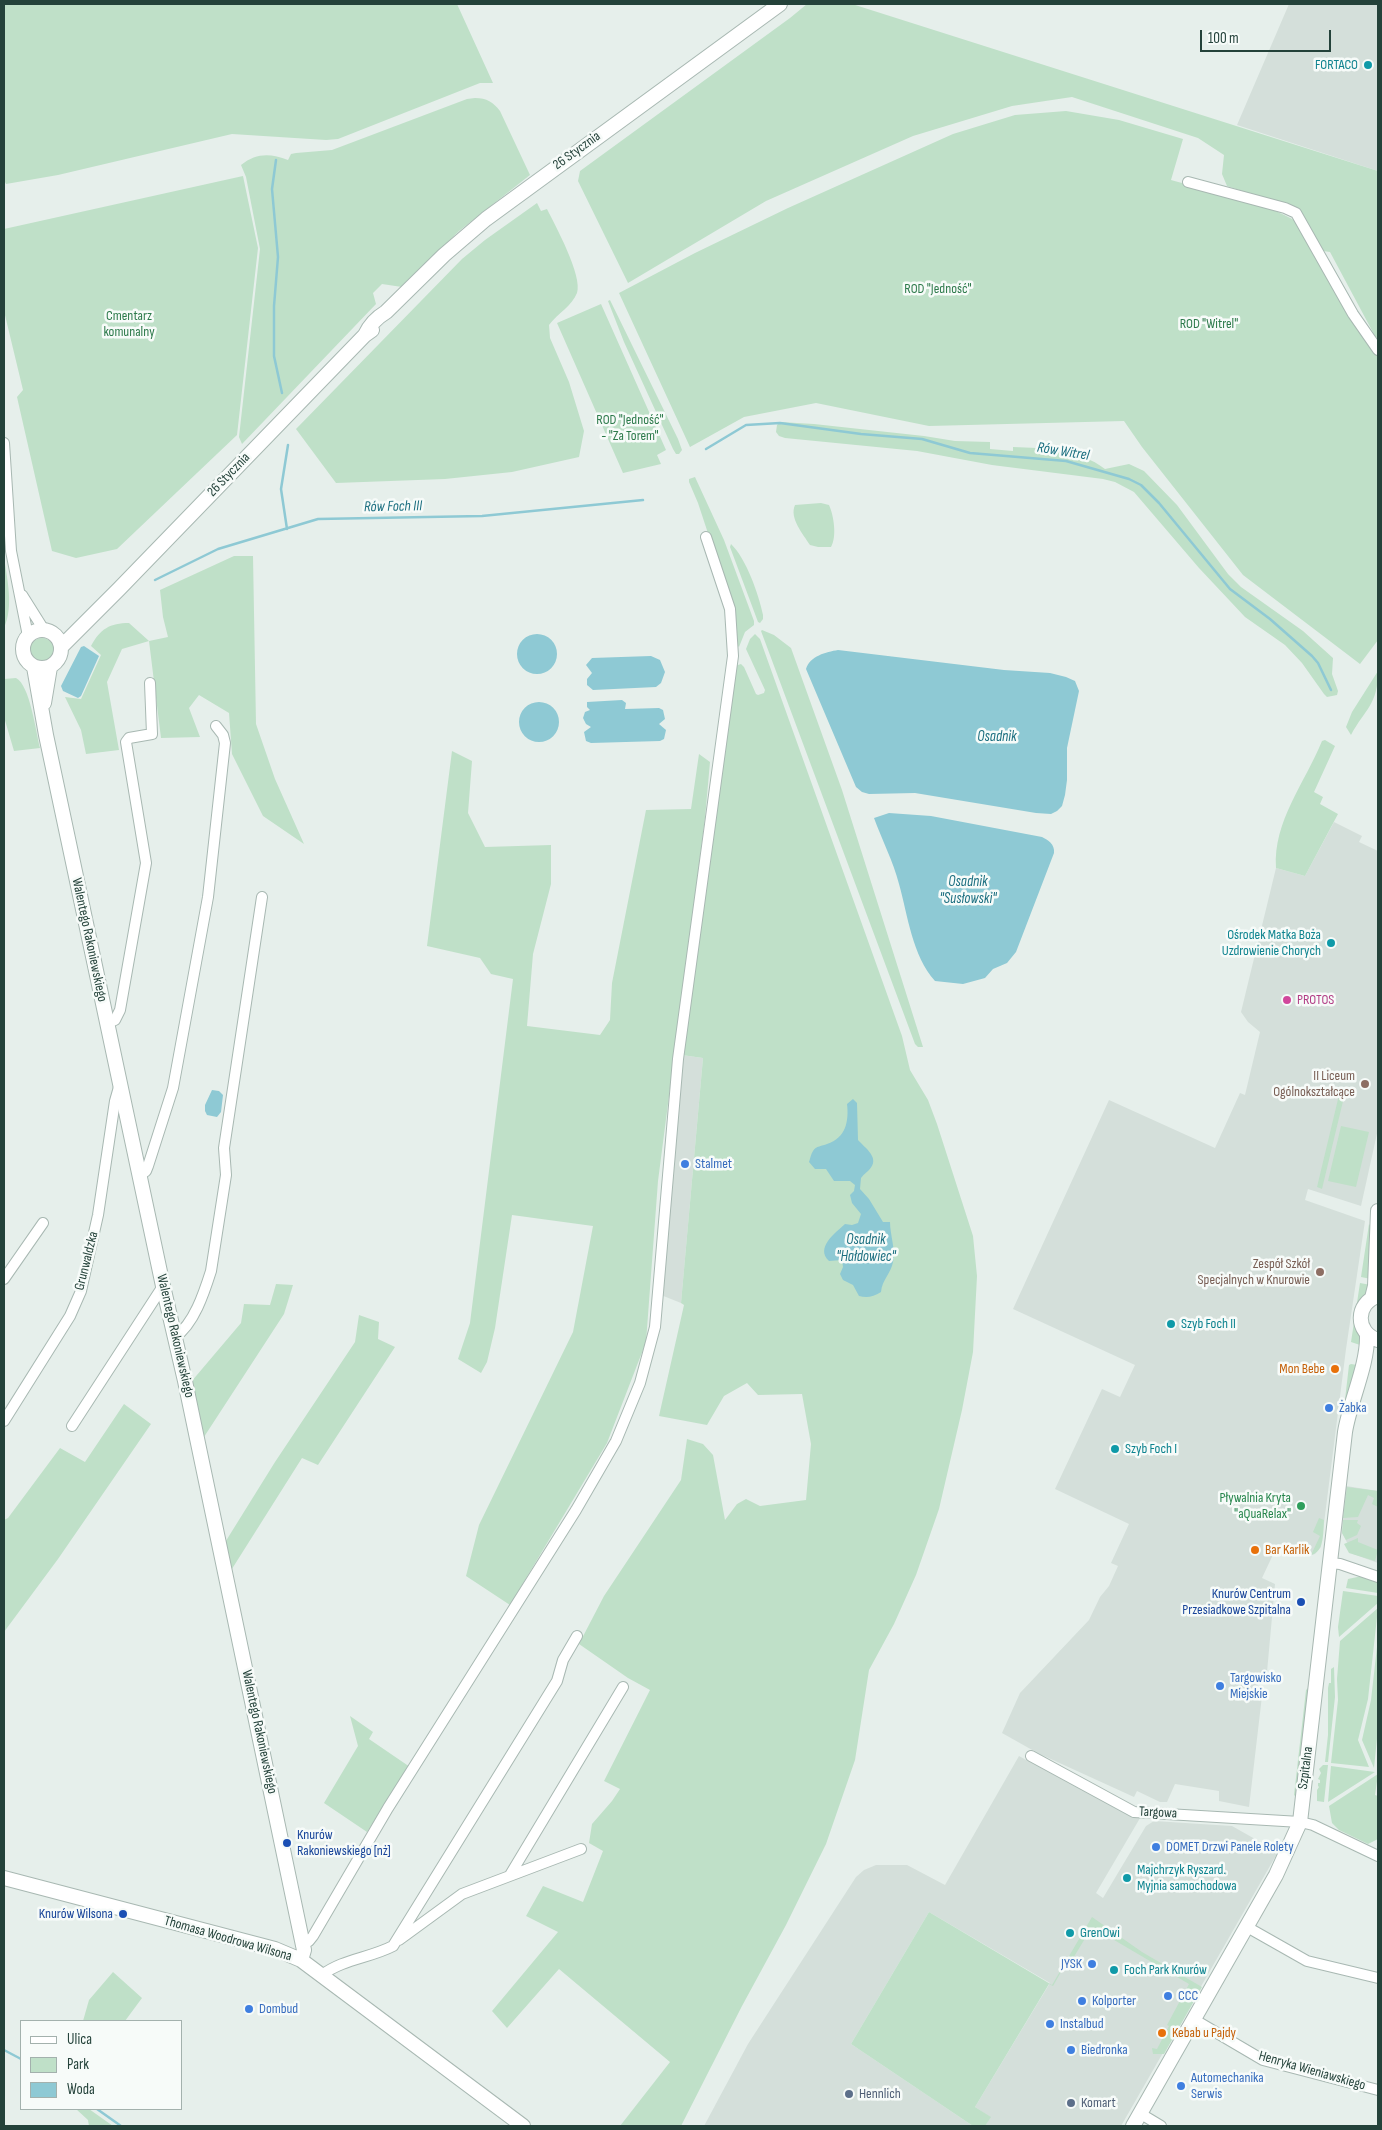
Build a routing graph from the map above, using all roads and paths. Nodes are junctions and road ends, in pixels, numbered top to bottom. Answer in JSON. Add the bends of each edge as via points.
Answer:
{"nodes":[{"id":1,"x":780,"y":4,"type":"edge"},
{"id":2,"x":1188,"y":182,"type":"dead end"},
{"id":3,"x":1378,"y":350,"type":"edge"},
{"id":4,"x":4,"y":443,"type":"edge"},
{"id":5,"x":5,"y":490,"type":"edge"},
{"id":6,"x":706,"y":537,"type":"dead end"},
{"id":7,"x":20,"y":592,"type":"junction"},
{"id":8,"x":93,"y":613,"type":"junction"},
{"id":9,"x":48,"y":632,"type":"junction"},
{"id":10,"x":28,"y":636,"type":"junction"},
{"id":11,"x":60,"y":647,"type":"junction"},
{"id":12,"x":34,"y":667,"type":"junction"},
{"id":13,"x":50,"y":667,"type":"junction"},
{"id":14,"x":150,"y":684,"type":"dead end"},
{"id":15,"x":43,"y":711,"type":"junction"},
{"id":16,"x":216,"y":726,"type":"dead end"},
{"id":17,"x":262,"y":896,"type":"dead end"},
{"id":18,"x":107,"y":1023,"type":"junction"},
{"id":19,"x":120,"y":1083,"type":"junction"},
{"id":20,"x":140,"y":1175,"type":"junction"},
{"id":21,"x":1378,"y":1211,"type":"edge"},
{"id":22,"x":42,"y":1223,"type":"dead end"},
{"id":23,"x":1378,"y":1258,"type":"edge"},
{"id":24,"x":4,"y":1279,"type":"edge"},
{"id":25,"x":163,"y":1286,"type":"junction"},
{"id":26,"x":1375,"y":1297,"type":"edge"},
{"id":27,"x":175,"y":1337,"type":"junction"},
{"id":28,"x":1373,"y":1338,"type":"edge"},
{"id":29,"x":1378,"y":1347,"type":"edge"},
{"id":30,"x":1362,"y":1372,"type":"junction"},
{"id":31,"x":4,"y":1421,"type":"edge"},
{"id":32,"x":72,"y":1426,"type":"dead end"},
{"id":33,"x":1330,"y":1563,"type":"junction"},
{"id":34,"x":1378,"y":1577,"type":"edge"},
{"id":35,"x":577,"y":1636,"type":"dead end"},
{"id":36,"x":623,"y":1687,"type":"dead end"},
{"id":37,"x":1031,"y":1756,"type":"dead end"},
{"id":38,"x":1300,"y":1822,"type":"junction"},
{"id":39,"x":581,"y":1849,"type":"dead end"},
{"id":40,"x":1378,"y":1856,"type":"edge"},
{"id":41,"x":510,"y":1875,"type":"junction"},
{"id":42,"x":4,"y":1878,"type":"edge"},
{"id":43,"x":1247,"y":1927,"type":"junction"},
{"id":44,"x":303,"y":1944,"type":"junction"},
{"id":45,"x":393,"y":1946,"type":"junction"},
{"id":46,"x":301,"y":1960,"type":"junction"},
{"id":47,"x":322,"y":1975,"type":"junction"},
{"id":48,"x":1378,"y":1978,"type":"edge"},
{"id":49,"x":1195,"y":2020,"type":"junction"},
{"id":50,"x":1378,"y":2090,"type":"edge"},
{"id":51,"x":1141,"y":2114,"type":"junction"},
{"id":52,"x":523,"y":2126,"type":"edge"},
{"id":53,"x":1133,"y":2126,"type":"edge"},
{"id":54,"x":1161,"y":2126,"type":"edge"}],
"edges":[{"from":1,"to":8,"type":"street","name":"26 Stycznia","via":[[486,219],[444,254],[386,312],[378,316],[365,335]]},
{"from":2,"to":3,"type":"street","via":[[1296,213],[1353,314]]},
{"from":4,"to":5,"type":"street"},
{"from":5,"to":7,"type":"street","via":[[10,545]]},
{"from":6,"to":44,"type":"street","via":[[730,610],[733,656],[679,1050],[651,1346],[616,1441],[520,1601],[361,1852],[313,1936]]},
{"from":7,"to":9,"type":"street"},
{"from":7,"to":10,"type":"street"},
{"from":8,"to":9,"type":"street","name":"26 Stycznia"},
{"from":8,"to":11,"type":"street","name":"26 Stycznia"},
{"from":9,"to":10,"type":"street","via":[[35,631]]},
{"from":9,"to":11,"type":"street","via":[[58,639]]},
{"from":10,"to":12,"type":"street","via":[[23,654]]},
{"from":11,"to":13,"type":"street","via":[[57,660]]},
{"from":12,"to":13,"type":"street"},
{"from":12,"to":15,"type":"street","name":"Walentego Rakoniewskiego"},
{"from":13,"to":15,"type":"street","name":"Walentego Rakoniewskiego"},
{"from":14,"to":18,"type":"street","via":[[152,734],[129,738],[126,745],[146,863],[120,1010],[115,1020]]},
{"from":15,"to":18,"type":"street","name":"Walentego Rakoniewskiego"},
{"from":16,"to":20,"type":"street","via":[[225,743],[208,897],[173,1088],[146,1172]]},
{"from":17,"to":27,"type":"street","via":[[224,1148],[226,1175],[210,1271],[188,1324]]},
{"from":18,"to":19,"type":"street","name":"Walentego Rakoniewskiego"},
{"from":19,"to":20,"type":"street","name":"Walentego Rakoniewskiego"},
{"from":19,"to":31,"type":"street","name":"Grunwaldzka","via":[[98,1215],[81,1291],[70,1316]]},
{"from":20,"to":25,"type":"street","name":"Walentego Rakoniewskiego"},
{"from":21,"to":23,"type":"street"},
{"from":22,"to":24,"type":"street"},
{"from":23,"to":26,"type":"street"},
{"from":25,"to":27,"type":"street","name":"Walentego Rakoniewskiego"},
{"from":25,"to":32,"type":"street"},
{"from":26,"to":28,"type":"street","via":[[1364,1305],[1360,1317],[1362,1327]]},
{"from":27,"to":44,"type":"street","name":"Walentego Rakoniewskiego"},
{"from":28,"to":30,"type":"street","name":"Szpitalna"},
{"from":29,"to":30,"type":"street","name":"Szpitalna"},
{"from":30,"to":33,"type":"street","name":"Szpitalna","via":[[1344,1432]]},
{"from":33,"to":34,"type":"street"},
{"from":33,"to":38,"type":"street","name":"Szpitalna"},
{"from":35,"to":45,"type":"street","via":[[563,1660],[557,1681]]},
{"from":36,"to":41,"type":"street"},
{"from":37,"to":38,"type":"street","name":"Targowa","via":[[1134,1812]]},
{"from":38,"to":40,"type":"street","name":"Targowa"},
{"from":38,"to":43,"type":"street","name":"Szpitalna","via":[[1287,1854]]},
{"from":39,"to":41,"type":"street"},
{"from":41,"to":45,"type":"street","via":[[462,1894]]},
{"from":42,"to":46,"type":"street","name":"Thomasa Woodrowa Wilsona","via":[[275,1949]]},
{"from":43,"to":48,"type":"street","via":[[1307,1961]]},
{"from":43,"to":49,"type":"street","name":"Szpitalna"},
{"from":44,"to":46,"type":"street","name":"Walentego Rakoniewskiego"},
{"from":45,"to":47,"type":"street","via":[[332,1966]]},
{"from":46,"to":47,"type":"street","name":"Thomasa Woodrowa Wilsona"},
{"from":47,"to":52,"type":"street","name":"Thomasa Woodrowa Wilsona"},
{"from":49,"to":50,"type":"street","name":"Henryka Wieniawskiego","via":[[1262,2060]]},
{"from":49,"to":51,"type":"street","name":"Szpitalna"},
{"from":51,"to":53,"type":"street","name":"Szpitalna"},
{"from":51,"to":54,"type":"street"}]}
